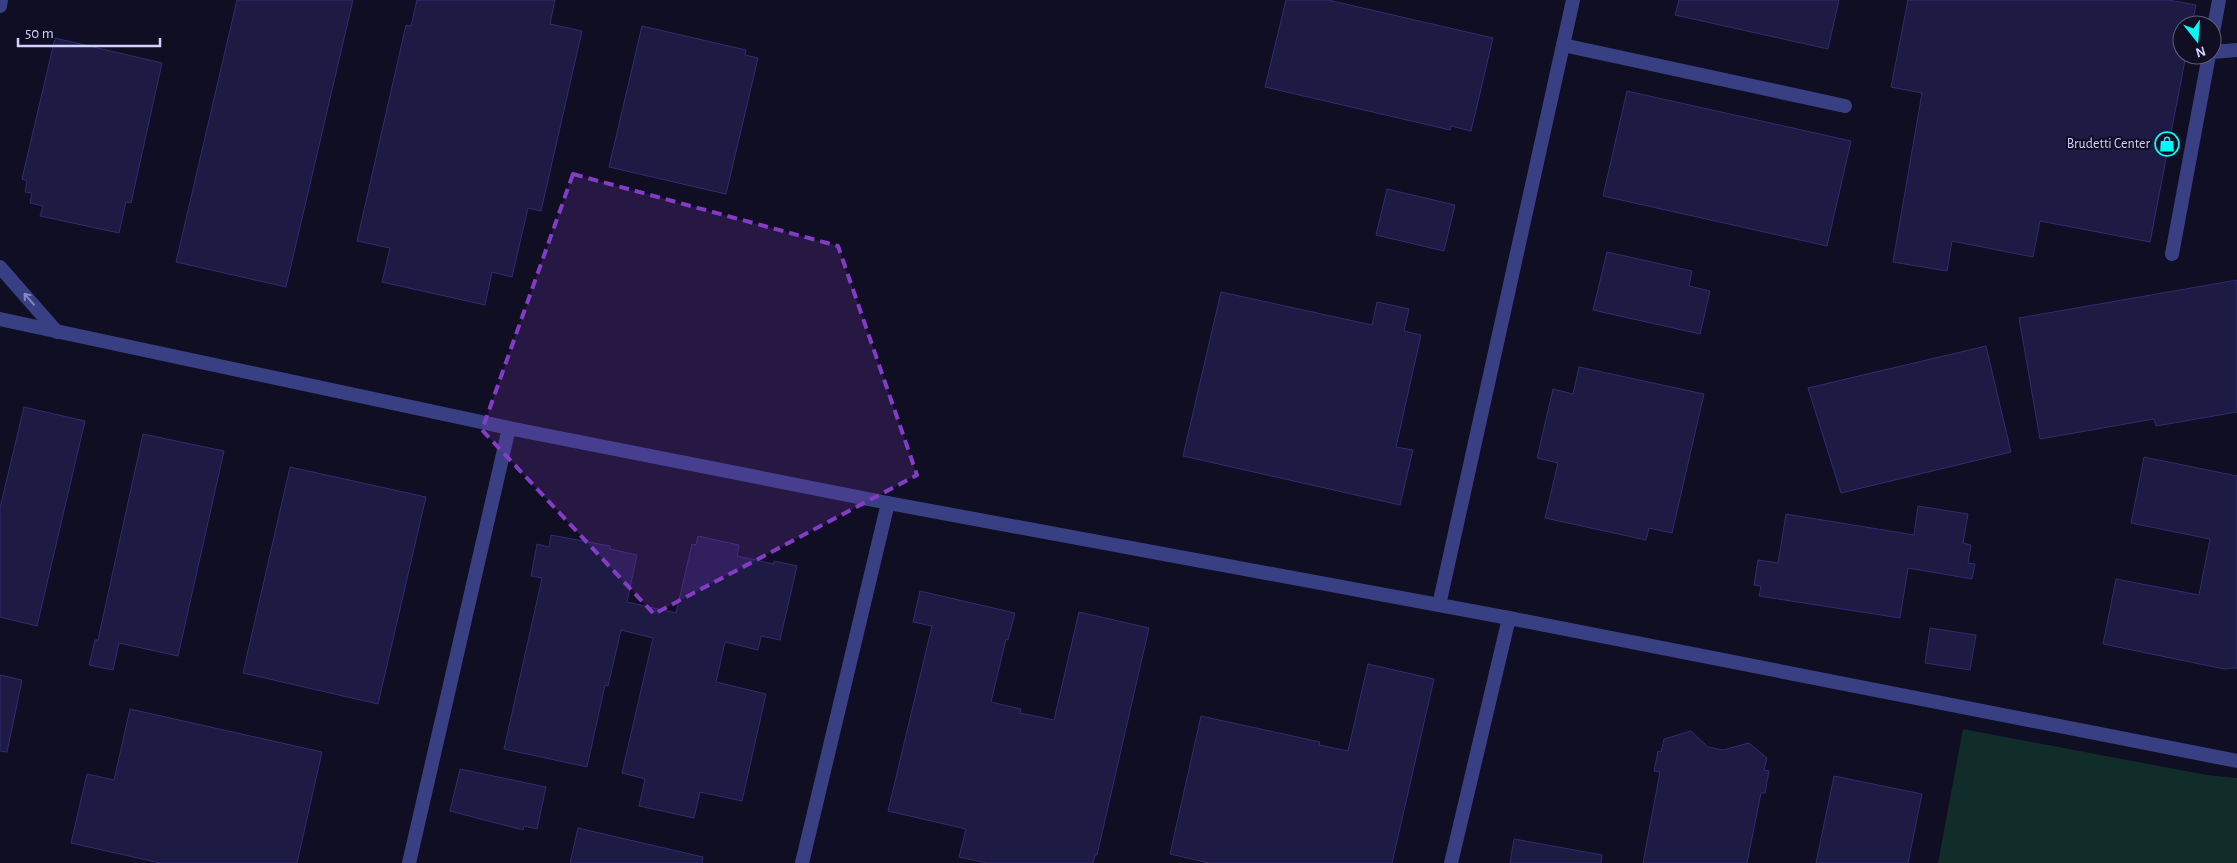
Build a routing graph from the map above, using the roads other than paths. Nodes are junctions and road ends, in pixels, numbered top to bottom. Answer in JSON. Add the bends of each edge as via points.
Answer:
{"nodes":[{"id":1,"x":1,"y":0,"type":"edge"},
{"id":2,"x":1573,"y":0,"type":"edge"},
{"id":3,"x":2219,"y":0,"type":"edge"},
{"id":4,"x":0,"y":6,"type":"edge"},
{"id":5,"x":2216,"y":15,"type":"edge"},
{"id":6,"x":1562,"y":45,"type":"junction"},
{"id":7,"x":2237,"y":50,"type":"edge"},
{"id":8,"x":2222,"y":51,"type":"edge"},
{"id":9,"x":2207,"y":65,"type":"edge"},
{"id":10,"x":1845,"y":106,"type":"dead end"},
{"id":11,"x":2172,"y":254,"type":"dead end"},
{"id":12,"x":0,"y":267,"type":"edge"},
{"id":13,"x":0,"y":319,"type":"edge"},
{"id":14,"x":57,"y":332,"type":"junction"},
{"id":15,"x":509,"y":428,"type":"junction"},
{"id":16,"x":888,"y":503,"type":"junction"},
{"id":17,"x":1439,"y":605,"type":"junction"},
{"id":18,"x":1509,"y":618,"type":"junction"},
{"id":19,"x":2235,"y":760,"type":"edge"},
{"id":20,"x":409,"y":863,"type":"edge"},
{"id":21,"x":802,"y":863,"type":"edge"},
{"id":22,"x":1451,"y":863,"type":"edge"}],
"edges":[{"from":1,"to":4,"type":"street"},
{"from":2,"to":6,"type":"street"},
{"from":3,"to":5,"type":"street"},
{"from":6,"to":10,"type":"street"},
{"from":6,"to":17,"type":"street"},
{"from":7,"to":8,"type":"street"},
{"from":9,"to":11,"type":"street"},
{"from":14,"to":12,"type":"street","one_way":true},
{"from":13,"to":14,"type":"street"},
{"from":14,"to":15,"type":"street"},
{"from":15,"to":16,"type":"street"},
{"from":15,"to":20,"type":"street"},
{"from":16,"to":17,"type":"street"},
{"from":16,"to":21,"type":"street"},
{"from":17,"to":18,"type":"street"},
{"from":18,"to":19,"type":"street"},
{"from":18,"to":22,"type":"street"}]}
